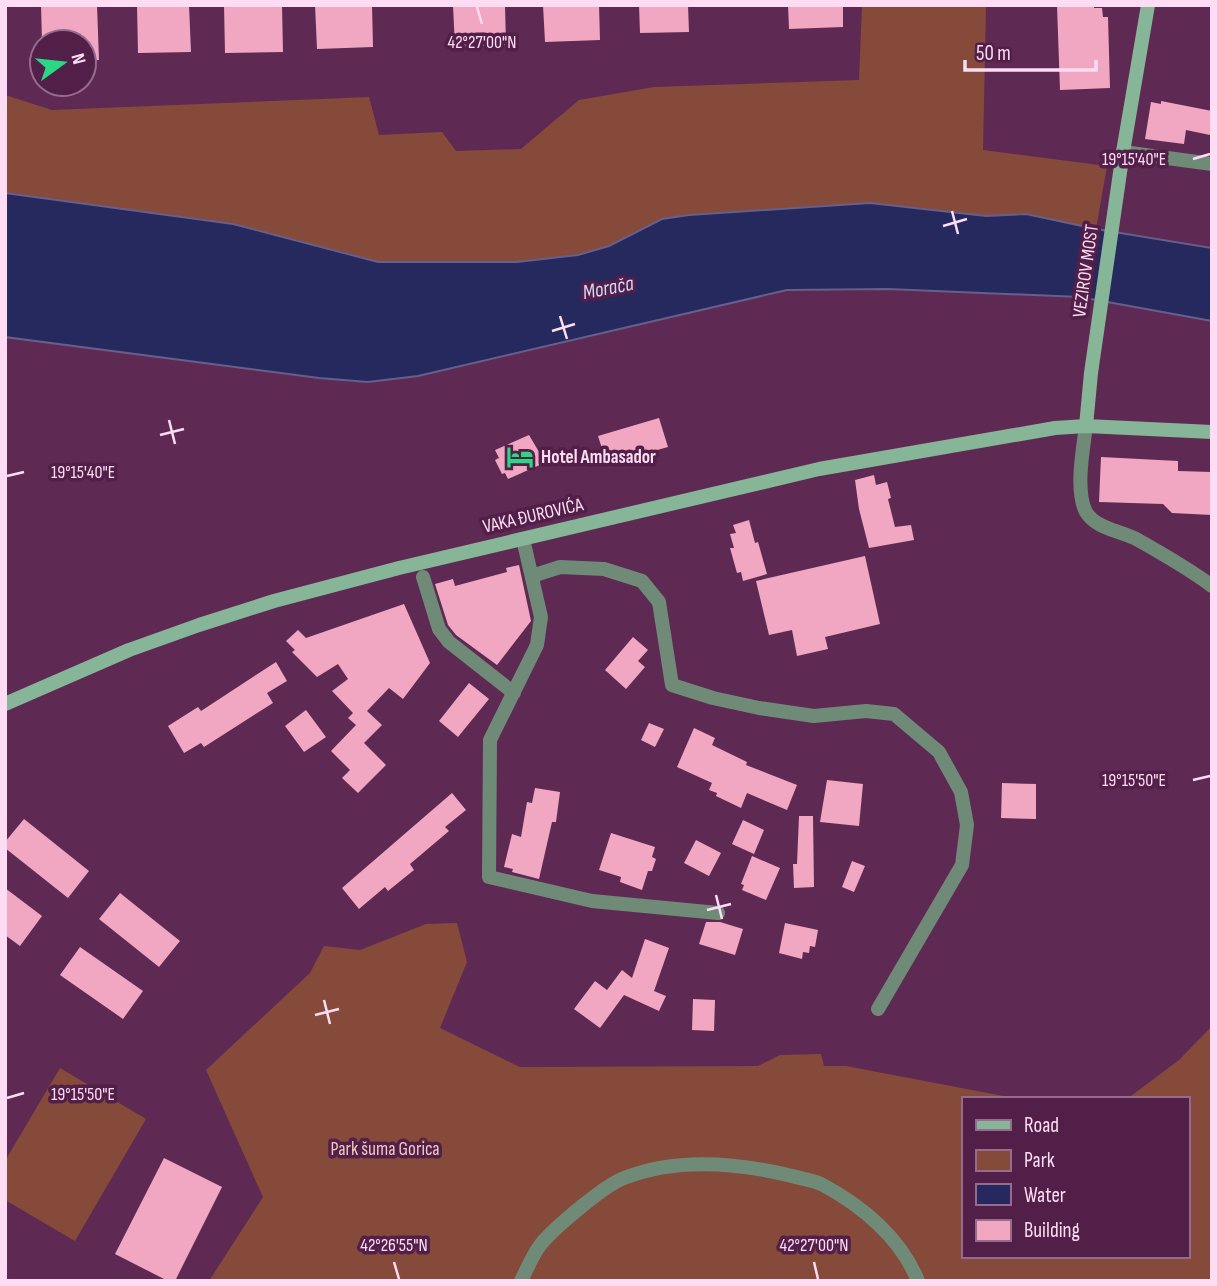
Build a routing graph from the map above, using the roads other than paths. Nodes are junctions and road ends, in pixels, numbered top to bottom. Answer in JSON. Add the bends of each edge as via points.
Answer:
{"nodes":[{"id":1,"x":1148,"y":5,"type":"edge"},
{"id":2,"x":1122,"y":159,"type":"junction"},
{"id":3,"x":1212,"y":164,"type":"edge"},
{"id":4,"x":1086,"y":426,"type":"junction"},
{"id":5,"x":1212,"y":432,"type":"edge"},
{"id":6,"x":523,"y":539,"type":"junction"},
{"id":7,"x":532,"y":576,"type":"junction"},
{"id":8,"x":423,"y":577,"type":"dead end"},
{"id":9,"x":1212,"y":586,"type":"edge"},
{"id":10,"x":514,"y":692,"type":"junction"},
{"id":11,"x":5,"y":704,"type":"edge"},
{"id":12,"x":718,"y":913,"type":"dead end"},
{"id":13,"x":878,"y":1009,"type":"dead end"},
{"id":14,"x":521,"y":1281,"type":"edge"},
{"id":15,"x":918,"y":1281,"type":"edge"}],
"edges":[{"from":1,"to":2,"type":"street","name":"VEZIROV MOST"},
{"from":2,"to":3,"type":"street"},
{"from":2,"to":4,"type":"street","name":"VEZIROV MOST"},
{"from":4,"to":5,"type":"street","name":"VAKA ĐUROVIĆA"},
{"from":4,"to":6,"type":"street","name":"VAKA ĐUROVIĆA","via":[[998,436],[819,469]]},
{"from":4,"to":9,"type":"street","via":[[1082,501],[1088,516]]},
{"from":6,"to":7,"type":"street"},
{"from":6,"to":11,"type":"street","name":"VAKA ĐUROVIĆA","via":[[274,601],[129,650]]},
{"from":7,"to":10,"type":"street","via":[[541,617],[537,645]]},
{"from":7,"to":13,"type":"street","via":[[560,567],[604,569],[642,581],[659,602],[672,685],[713,698],[814,716],[866,711],[894,714],[939,752],[961,792],[967,825],[962,865]]},
{"from":8,"to":10,"type":"street","via":[[439,629],[449,642]]},
{"from":10,"to":12,"type":"street","via":[[490,740],[489,877],[592,901]]},
{"from":14,"to":15,"type":"street","via":[[541,1244],[623,1178],[701,1164],[739,1166],[821,1183],[882,1226]]}]}
